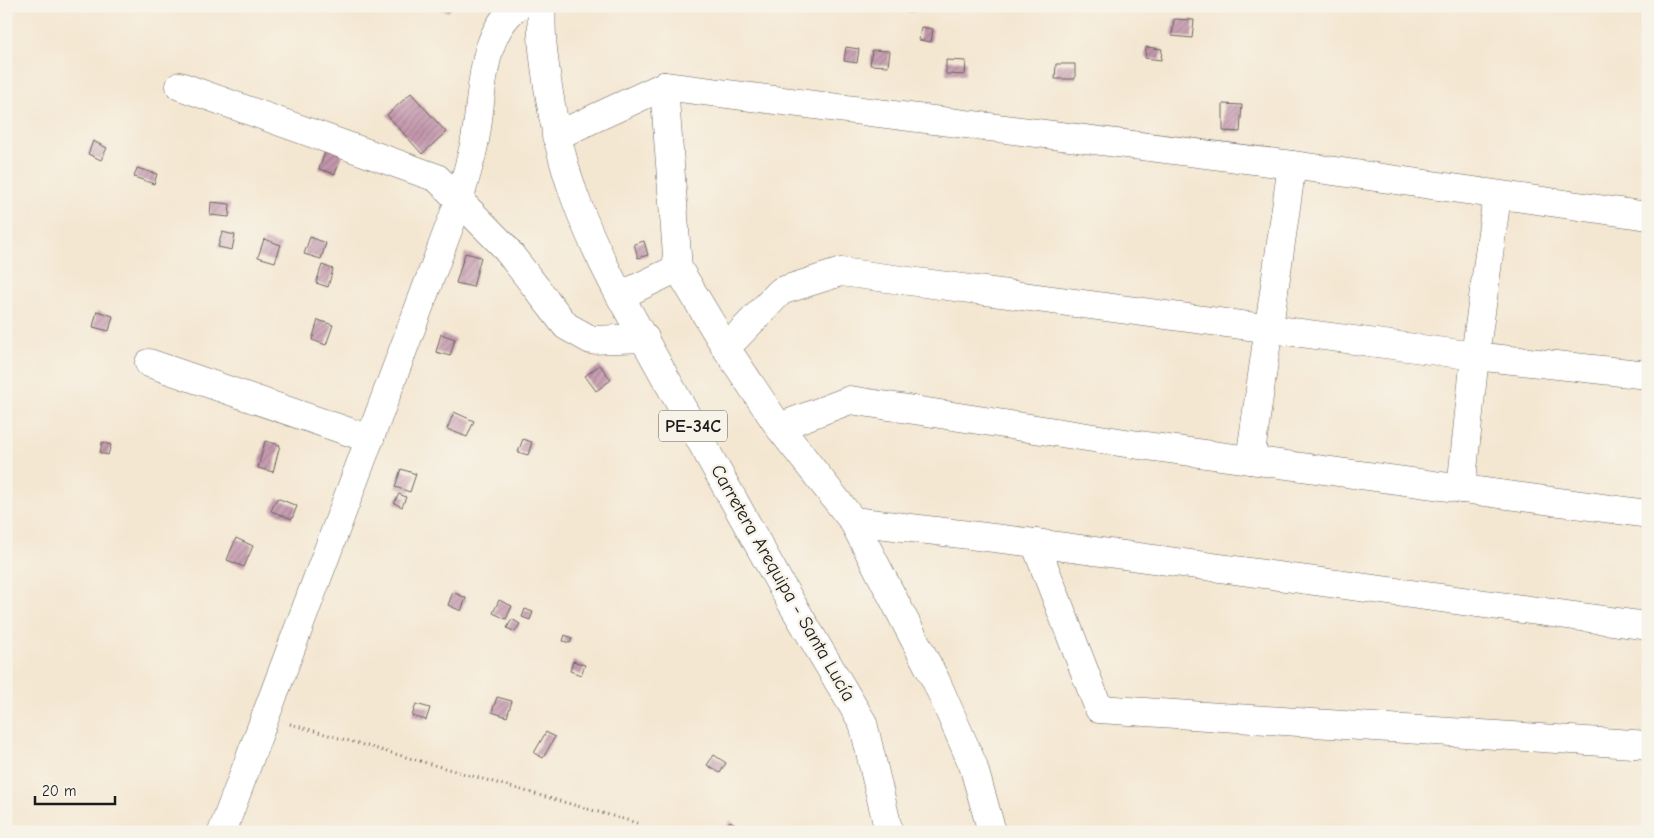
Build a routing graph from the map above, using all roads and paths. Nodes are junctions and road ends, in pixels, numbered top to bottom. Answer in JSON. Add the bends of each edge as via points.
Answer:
{"nodes":[{"id":1,"x":518,"y":6,"type":"edge"},
{"id":2,"x":542,"y":6,"type":"edge"},
{"id":3,"x":180,"y":86,"type":"dead end"},
{"id":4,"x":664,"y":86,"type":"junction"},
{"id":5,"x":556,"y":136,"type":"junction"},
{"id":6,"x":1292,"y":165,"type":"junction"},
{"id":7,"x":1497,"y":196,"type":"junction"},
{"id":8,"x":459,"y":200,"type":"junction"},
{"id":9,"x":1648,"y":216,"type":"edge"},
{"id":10,"x":678,"y":268,"type":"junction"},
{"id":11,"x":620,"y":296,"type":"junction"},
{"id":12,"x":1270,"y":328,"type":"junction"},
{"id":13,"x":645,"y":338,"type":"junction"},
{"id":14,"x":726,"y":348,"type":"junction"},
{"id":15,"x":1475,"y":356,"type":"junction"},
{"id":16,"x":149,"y":363,"type":"dead end"},
{"id":17,"x":1648,"y":375,"type":"edge"},
{"id":18,"x":778,"y":427,"type":"junction"},
{"id":19,"x":370,"y":439,"type":"junction"},
{"id":20,"x":1250,"y":460,"type":"junction"},
{"id":21,"x":1461,"y":489,"type":"junction"},
{"id":22,"x":1648,"y":514,"type":"edge"},
{"id":23,"x":853,"y":522,"type":"junction"},
{"id":24,"x":1035,"y":543,"type":"junction"},
{"id":25,"x":1648,"y":626,"type":"edge"},
{"id":26,"x":265,"y":717,"type":"junction"},
{"id":27,"x":1647,"y":741,"type":"edge"},
{"id":28,"x":638,"y":823,"type":"dead end"},
{"id":29,"x":222,"y":832,"type":"edge"},
{"id":30,"x":889,"y":832,"type":"edge"},
{"id":31,"x":992,"y":832,"type":"edge"}],
"edges":[{"from":1,"to":8,"type":"street","via":[[505,16],[489,49],[474,145]]},
{"from":2,"to":5,"type":"street","name":"Carretera Arequipa - Santa Lucía","number":"PE-34C","via":[[545,70]]},
{"from":3,"to":8,"type":"street","via":[[437,178]]},
{"from":4,"to":5,"type":"street"},
{"from":4,"to":6,"type":"street"},
{"from":4,"to":10,"type":"street"},
{"from":5,"to":11,"type":"street","name":"Carretera Arequipa - Santa Lucía","number":"PE-34C","via":[[573,198]]},
{"from":6,"to":7,"type":"street"},
{"from":6,"to":12,"type":"street"},
{"from":7,"to":9,"type":"street"},
{"from":7,"to":15,"type":"street"},
{"from":8,"to":13,"type":"street","via":[[503,245],[566,326],[591,340]]},
{"from":8,"to":19,"type":"street"},
{"from":10,"to":11,"type":"street"},
{"from":10,"to":14,"type":"street"},
{"from":11,"to":13,"type":"street","name":"Carretera Arequipa - Santa Lucía","number":"PE-34C"},
{"from":12,"to":14,"type":"street","via":[[841,272],[782,291]]},
{"from":12,"to":15,"type":"street"},
{"from":12,"to":20,"type":"street"},
{"from":13,"to":30,"type":"street","name":"Carretera Arequipa - Santa Lucía","number":"PE-34C","via":[[782,587],[864,723]]},
{"from":14,"to":18,"type":"street"},
{"from":15,"to":17,"type":"street"},
{"from":15,"to":21,"type":"street"},
{"from":16,"to":19,"type":"street"},
{"from":18,"to":20,"type":"street","via":[[850,400]]},
{"from":18,"to":23,"type":"street"},
{"from":19,"to":26,"type":"street"},
{"from":20,"to":21,"type":"street"},
{"from":21,"to":22,"type":"street"},
{"from":23,"to":24,"type":"street"},
{"from":23,"to":31,"type":"street","via":[[936,681],[973,765]]},
{"from":24,"to":25,"type":"street"},
{"from":24,"to":27,"type":"street","via":[[1099,709]]},
{"from":26,"to":28,"type":"path"},
{"from":26,"to":29,"type":"street"}]}
